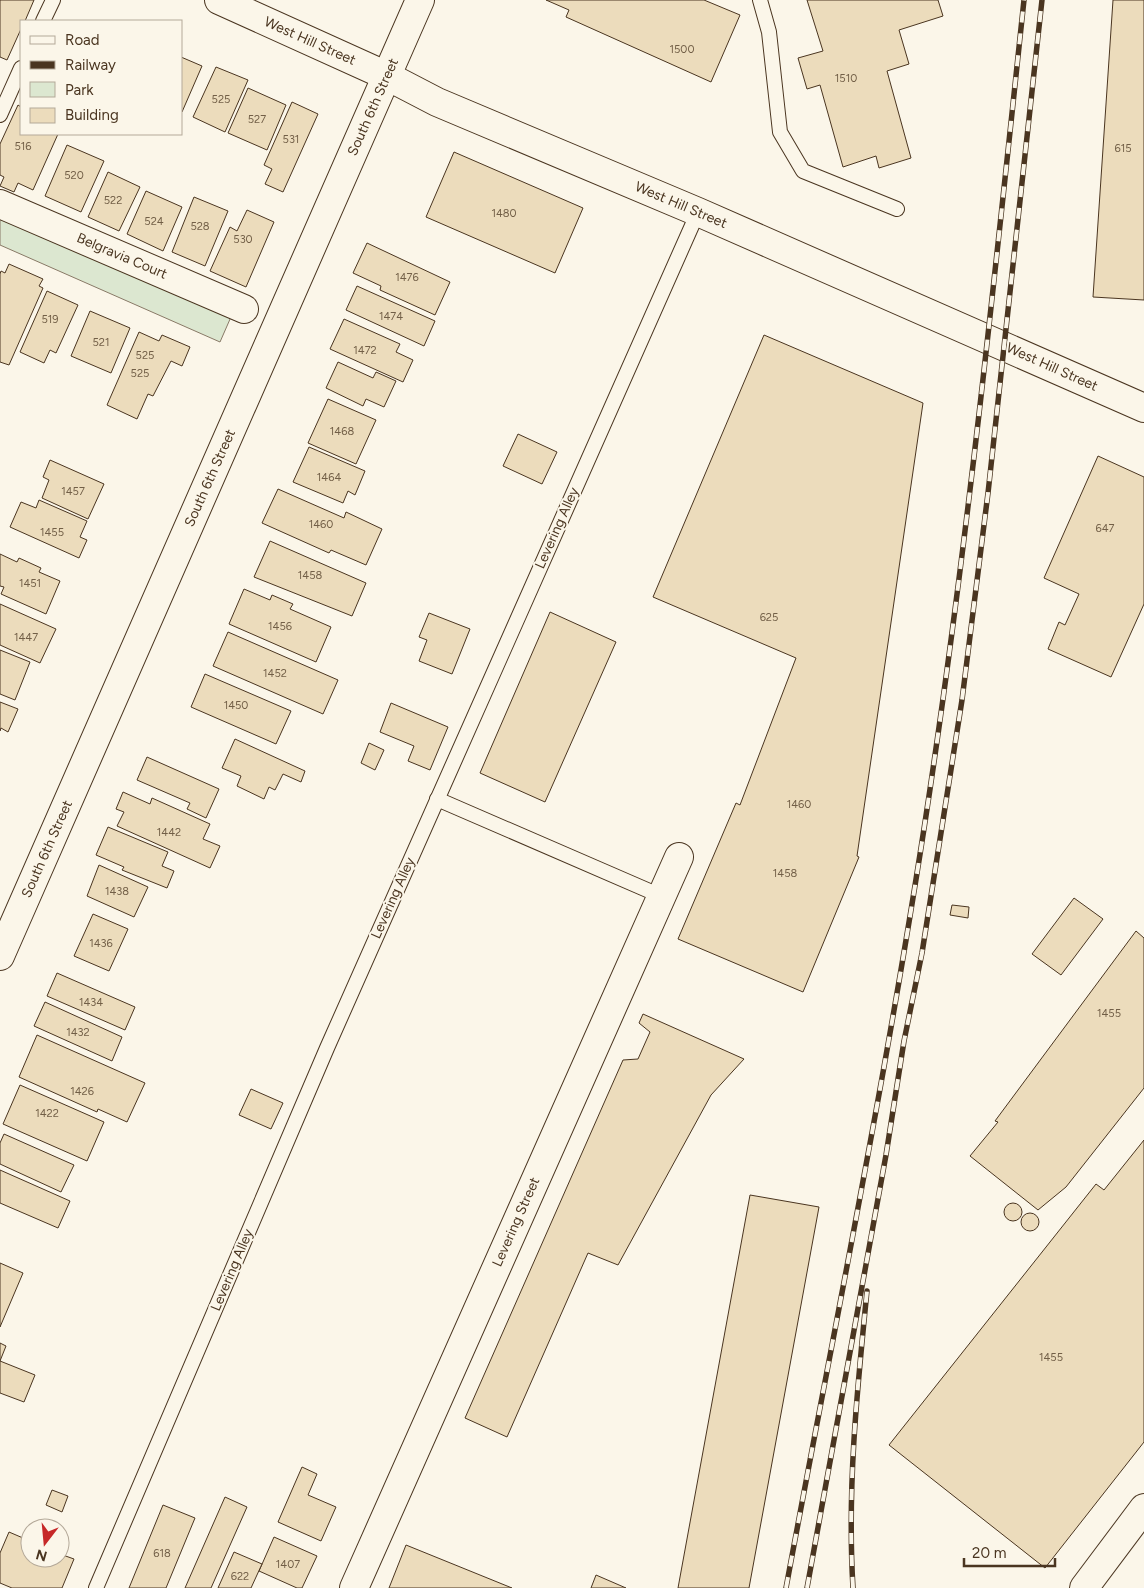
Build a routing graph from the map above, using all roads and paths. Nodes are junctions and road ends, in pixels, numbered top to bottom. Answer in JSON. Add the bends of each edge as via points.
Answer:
{"nodes":[{"id":1,"x":53,"y":0,"type":"edge"},
{"id":2,"x":219,"y":0,"type":"edge"},
{"id":3,"x":420,"y":0,"type":"edge"},
{"id":4,"x":760,"y":0,"type":"edge"},
{"id":5,"x":43,"y":20,"type":"edge"},
{"id":6,"x":20,"y":70,"type":"edge"},
{"id":7,"x":386,"y":76,"type":"junction"},
{"id":8,"x":0,"y":115,"type":"edge"},
{"id":9,"x":0,"y":204,"type":"edge"},
{"id":10,"x":897,"y":209,"type":"dead end"},
{"id":11,"x":698,"y":212,"type":"junction"},
{"id":12,"x":244,"y":309,"type":"dead end"},
{"id":13,"x":1144,"y":408,"type":"edge"},
{"id":14,"x":437,"y":799,"type":"junction"},
{"id":15,"x":679,"y":856,"type":"dead end"},
{"id":16,"x":661,"y":896,"type":"junction"},
{"id":17,"x":0,"y":956,"type":"edge"},
{"id":18,"x":1144,"y":1508,"type":"edge"},
{"id":19,"x":96,"y":1588,"type":"edge"},
{"id":20,"x":354,"y":1588,"type":"edge"},
{"id":21,"x":1084,"y":1588,"type":"edge"}],
"edges":[{"from":1,"to":5,"type":"lane"},
{"from":2,"to":7,"type":"street","name":"West Hill Street"},
{"from":3,"to":7,"type":"street","name":"South 6th Street"},
{"from":4,"to":10,"type":"lane","via":[[769,32],[780,132],[803,171]]},
{"from":6,"to":8,"type":"lane"},
{"from":7,"to":11,"type":"street","name":"West Hill Street","via":[[437,102]]},
{"from":7,"to":17,"type":"street","name":"South 6th Street"},
{"from":9,"to":12,"type":"street","name":"Belgravia Court"},
{"from":11,"to":13,"type":"street","name":"West Hill Street"},
{"from":11,"to":14,"type":"lane","name":"Levering Alley"},
{"from":14,"to":16,"type":"lane"},
{"from":14,"to":19,"type":"lane","name":"Levering Alley"},
{"from":15,"to":16,"type":"street","name":"Levering Street"},
{"from":16,"to":20,"type":"street","name":"Levering Street"},
{"from":18,"to":21,"type":"street"}]}
